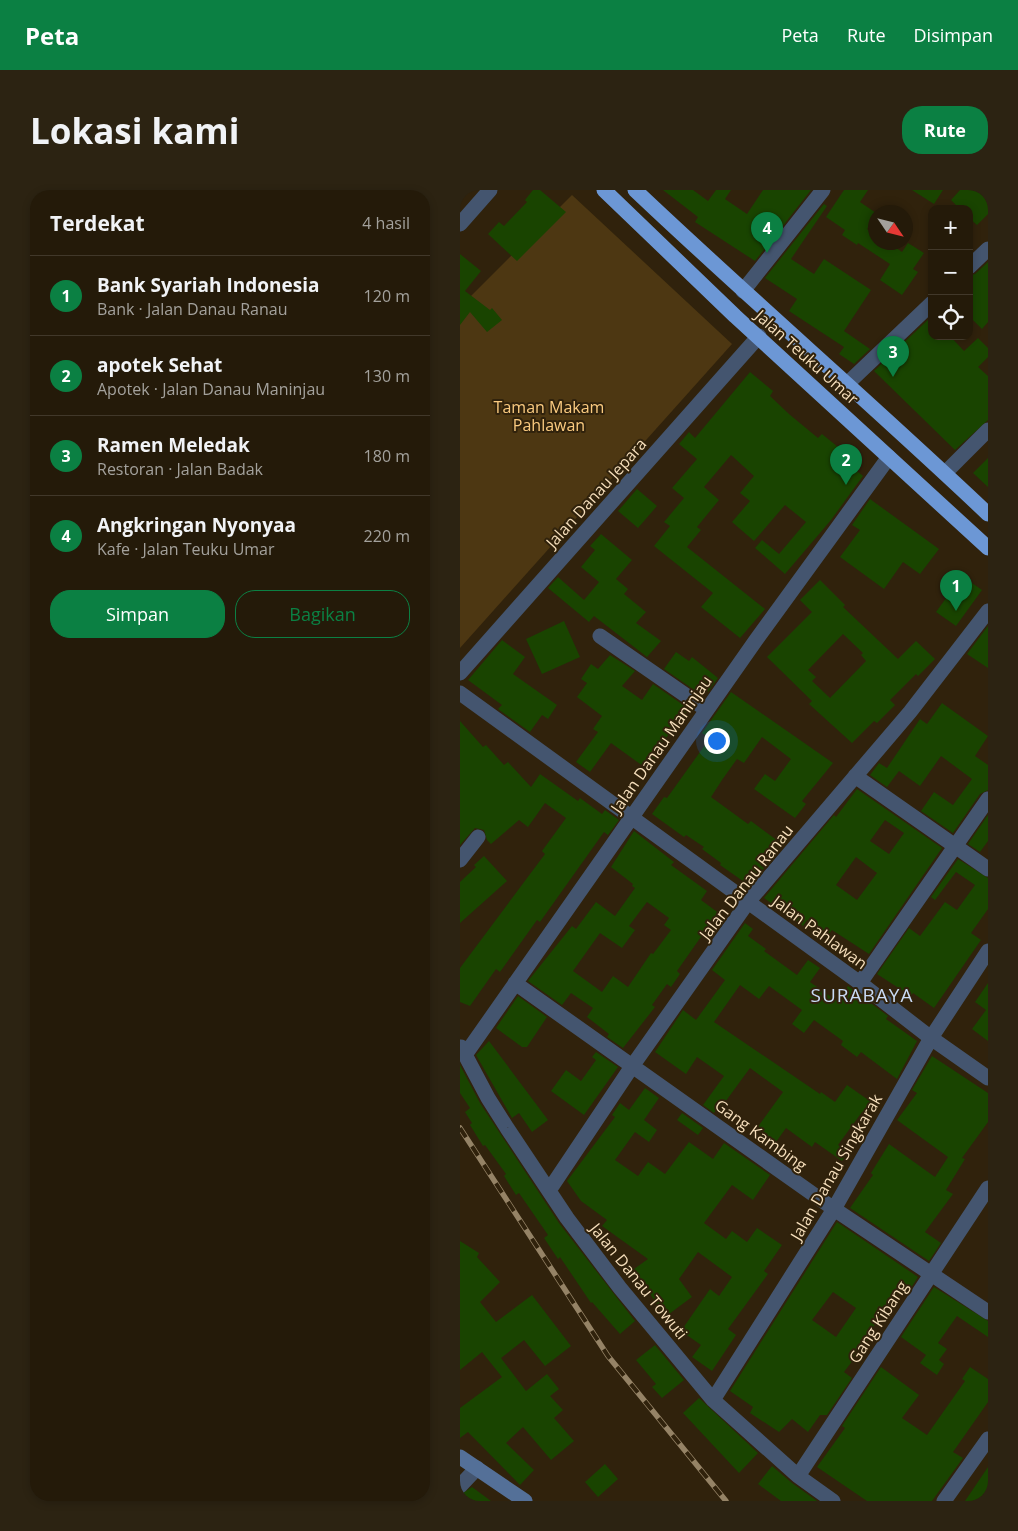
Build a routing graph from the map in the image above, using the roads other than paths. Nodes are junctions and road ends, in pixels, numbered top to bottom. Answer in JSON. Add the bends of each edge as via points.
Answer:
{"nodes":[{"id":1,"x":490,"y":190,"type":"edge"},
{"id":2,"x":604,"y":190,"type":"edge"},
{"id":3,"x":635,"y":190,"type":"edge"},
{"id":4,"x":823,"y":190,"type":"edge"},
{"id":5,"x":460,"y":224,"type":"edge"},
{"id":6,"x":988,"y":249,"type":"edge"},
{"id":7,"x":973,"y":263,"type":"edge"},
{"id":8,"x":743,"y":291,"type":"junction"},
{"id":9,"x":726,"y":307,"type":"junction"},
{"id":10,"x":928,"y":307,"type":"edge"},
{"id":11,"x":758,"y":336,"type":"junction"},
{"id":12,"x":848,"y":383,"type":"junction"},
{"id":13,"x":988,"y":430,"type":"edge"},
{"id":14,"x":889,"y":457,"type":"junction"},
{"id":15,"x":945,"y":473,"type":"junction"},
{"id":16,"x":988,"y":514,"type":"edge"},
{"id":17,"x":988,"y":548,"type":"edge"},
{"id":18,"x":988,"y":611,"type":"edge"},
{"id":19,"x":600,"y":636,"type":"dead end"},
{"id":20,"x":460,"y":673,"type":"edge"},
{"id":21,"x":460,"y":693,"type":"edge"},
{"id":22,"x":707,"y":710,"type":"junction"},
{"id":23,"x":855,"y":776,"type":"junction"},
{"id":24,"x":988,"y":799,"type":"edge"},
{"id":25,"x":631,"y":817,"type":"junction"},
{"id":26,"x":478,"y":837,"type":"dead end"},
{"id":27,"x":955,"y":846,"type":"junction"},
{"id":28,"x":460,"y":860,"type":"edge"},
{"id":29,"x":988,"y":869,"type":"edge"},
{"id":30,"x":748,"y":902,"type":"junction"},
{"id":31,"x":988,"y":951,"type":"edge"},
{"id":32,"x":515,"y":983,"type":"junction"},
{"id":33,"x":860,"y":983,"type":"junction"},
{"id":34,"x":930,"y":1038,"type":"junction"},
{"id":35,"x":462,"y":1050,"type":"edge"},
{"id":36,"x":633,"y":1065,"type":"junction"},
{"id":37,"x":988,"y":1078,"type":"edge"},
{"id":38,"x":988,"y":1188,"type":"edge"},
{"id":39,"x":550,"y":1189,"type":"junction"},
{"id":40,"x":834,"y":1209,"type":"junction"},
{"id":41,"x":930,"y":1274,"type":"junction"},
{"id":42,"x":988,"y":1312,"type":"edge"},
{"id":43,"x":713,"y":1400,"type":"junction"},
{"id":44,"x":988,"y":1438,"type":"edge"},
{"id":45,"x":460,"y":1457,"type":"edge"},
{"id":46,"x":477,"y":1468,"type":"junction"},
{"id":47,"x":798,"y":1476,"type":"junction"},
{"id":48,"x":460,"y":1486,"type":"edge"},
{"id":49,"x":525,"y":1501,"type":"edge"},
{"id":50,"x":833,"y":1501,"type":"edge"},
{"id":51,"x":944,"y":1501,"type":"edge"}],
"edges":[{"from":1,"to":5,"type":"street"},
{"from":2,"to":9,"type":"highway","name":"Jalan Teuku Umar"},
{"from":3,"to":8,"type":"highway","name":"Jalan Teuku Umar"},
{"from":4,"to":8,"type":"street"},
{"from":6,"to":7,"type":"street"},
{"from":8,"to":9,"type":"highway"},
{"from":8,"to":12,"type":"highway","name":"Jalan Teuku Umar"},
{"from":9,"to":11,"type":"highway","name":"Jalan Teuku Umar"},
{"from":10,"to":12,"type":"street"},
{"from":11,"to":14,"type":"highway","name":"Jalan Teuku Umar"},
{"from":11,"to":20,"type":"street","name":"Jalan Danau Jepara"},
{"from":12,"to":15,"type":"highway","name":"Jalan Teuku Umar"},
{"from":13,"to":15,"type":"street"},
{"from":14,"to":17,"type":"highway","name":"Jalan Teuku Umar"},
{"from":14,"to":22,"type":"street","name":"Jalan Danau Maninjau"},
{"from":15,"to":16,"type":"highway","name":"Jalan Teuku Umar"},
{"from":18,"to":23,"type":"street","name":"Jalan Danau Ranau","via":[[910,712]]},
{"from":19,"to":22,"type":"street"},
{"from":21,"to":25,"type":"street","name":"Jalan Pahlawan"},
{"from":22,"to":25,"type":"street","name":"Jalan Danau Maninjau"},
{"from":23,"to":27,"type":"street"},
{"from":23,"to":30,"type":"street","name":"Jalan Danau Ranau"},
{"from":24,"to":27,"type":"street"},
{"from":25,"to":30,"type":"street","name":"Jalan Pahlawan"},
{"from":25,"to":32,"type":"street","name":"Jalan Danau Maninjau"},
{"from":26,"to":28,"type":"street"},
{"from":27,"to":29,"type":"street"},
{"from":27,"to":33,"type":"street"},
{"from":30,"to":33,"type":"street","name":"Jalan Pahlawan"},
{"from":30,"to":36,"type":"street","name":"Jalan Danau Ranau"},
{"from":31,"to":34,"type":"street","name":"Jalan Danau Singkarak"},
{"from":32,"to":35,"type":"street","name":"Jalan Danau Maninjau"},
{"from":32,"to":36,"type":"street","name":"Gang Kambing"},
{"from":33,"to":34,"type":"street","name":"Jalan Pahlawan"},
{"from":34,"to":37,"type":"street","name":"Jalan Pahlawan"},
{"from":34,"to":40,"type":"street","name":"Jalan Danau Singkarak"},
{"from":35,"to":39,"type":"street","name":"Jalan Danau Towuti","via":[[488,1098]]},
{"from":36,"to":39,"type":"street","name":"Jalan Danau Ranau"},
{"from":36,"to":40,"type":"street","name":"Gang Kambing"},
{"from":38,"to":41,"type":"street","name":"Gang Kibang"},
{"from":39,"to":43,"type":"street","name":"Jalan Danau Towuti","via":[[620,1288]]},
{"from":40,"to":41,"type":"street","name":"Gang Kambing"},
{"from":40,"to":43,"type":"street","name":"Jalan Danau Singkarak"},
{"from":41,"to":42,"type":"street","name":"Gang Kambing"},
{"from":41,"to":47,"type":"street","name":"Gang Kibang"},
{"from":43,"to":47,"type":"street","name":"Jalan Danau Towuti"},
{"from":44,"to":51,"type":"street"},
{"from":45,"to":46,"type":"main road"},
{"from":46,"to":48,"type":"street"},
{"from":46,"to":49,"type":"main road"},
{"from":47,"to":50,"type":"street","name":"Jalan Danau Towuti"}]}
